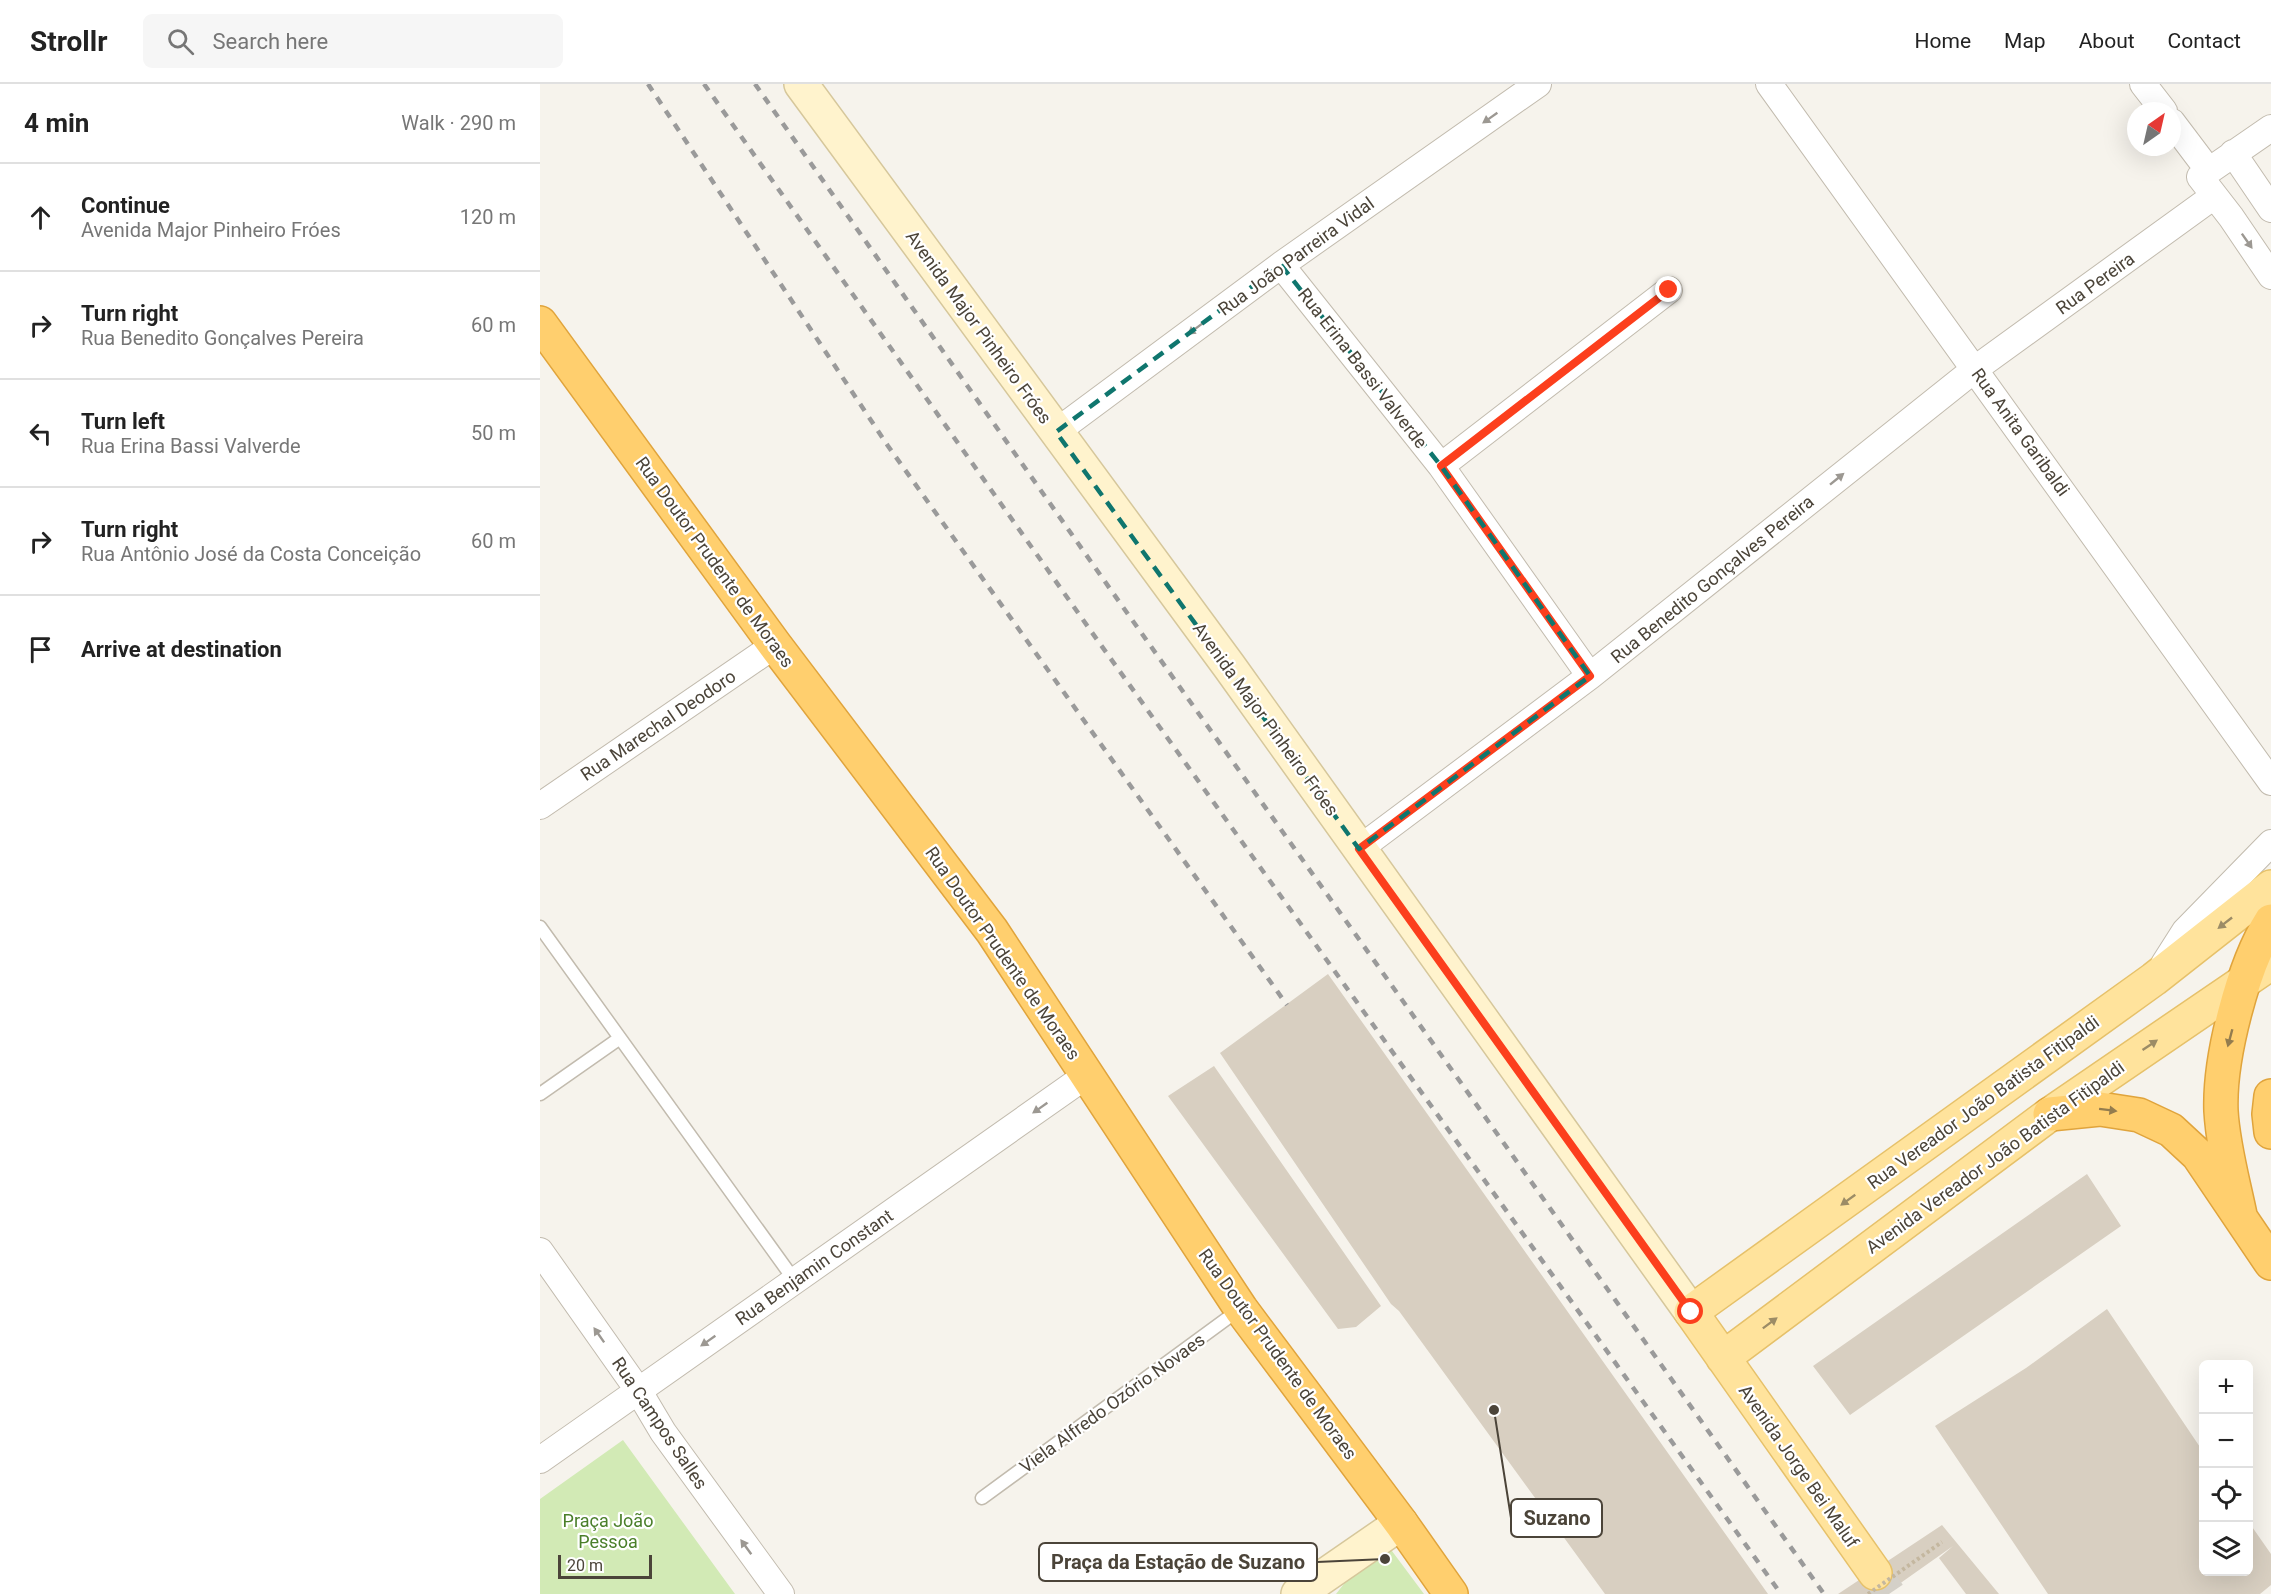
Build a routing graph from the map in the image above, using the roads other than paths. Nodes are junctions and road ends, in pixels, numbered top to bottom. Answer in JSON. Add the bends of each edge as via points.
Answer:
{"nodes":[{"id":1,"x":801,"y":84,"type":"edge"},
{"id":2,"x":1538,"y":84,"type":"edge"},
{"id":3,"x":1769,"y":84,"type":"edge"},
{"id":4,"x":2144,"y":84,"type":"edge"},
{"id":5,"x":2157,"y":102,"type":"edge"},
{"id":6,"x":2271,"y":128,"type":"edge"},
{"id":7,"x":2181,"y":137,"type":"edge"},
{"id":8,"x":2233,"y":153,"type":"junction"},
{"id":9,"x":2208,"y":181,"type":"junction"},
{"id":10,"x":2268,"y":199,"type":"edge"},
{"id":11,"x":2231,"y":217,"type":"junction"},
{"id":12,"x":1281,"y":265,"type":"junction"},
{"id":13,"x":2271,"y":276,"type":"edge"},
{"id":14,"x":1669,"y":290,"type":"dead end"},
{"id":15,"x":540,"y":323,"type":"edge"},
{"id":16,"x":1975,"y":369,"type":"junction"},
{"id":17,"x":1056,"y":432,"type":"junction"},
{"id":18,"x":1441,"y":466,"type":"junction"},
{"id":19,"x":775,"y":645,"type":"junction"},
{"id":20,"x":1590,"y":676,"type":"junction"},
{"id":21,"x":2271,"y":782,"type":"edge"},
{"id":22,"x":540,"y":806,"type":"edge"},
{"id":23,"x":2271,"y":843,"type":"edge"},
{"id":24,"x":1359,"y":849,"type":"junction"},
{"id":25,"x":2271,"y":887,"type":"edge"},
{"id":26,"x":2271,"y":921,"type":"edge"},
{"id":27,"x":540,"y":927,"type":"edge"},
{"id":28,"x":2258,"y":972,"type":"edge"},
{"id":29,"x":2154,"y":979,"type":"junction"},
{"id":30,"x":620,"y":1038,"type":"junction"},
{"id":31,"x":1087,"y":1075,"type":"junction"},
{"id":32,"x":540,"y":1094,"type":"edge"},
{"id":33,"x":2271,"y":1096,"type":"edge"},
{"id":34,"x":2049,"y":1114,"type":"junction"},
{"id":35,"x":2271,"y":1132,"type":"edge"},
{"id":36,"x":2241,"y":1215,"type":"junction"},
{"id":37,"x":540,"y":1251,"type":"edge"},
{"id":38,"x":2271,"y":1263,"type":"edge"},
{"id":39,"x":795,"y":1281,"type":"junction"},
{"id":40,"x":1241,"y":1309,"type":"junction"},
{"id":41,"x":1691,"y":1312,"type":"junction"},
{"id":42,"x":1723,"y":1358,"type":"junction"},
{"id":43,"x":638,"y":1390,"type":"junction"},
{"id":44,"x":540,"y":1460,"type":"edge"},
{"id":45,"x":982,"y":1498,"type":"dead end"},
{"id":46,"x":1401,"y":1523,"type":"junction"},
{"id":47,"x":1872,"y":1584,"type":"tunnel mouth"},
{"id":48,"x":781,"y":1594,"type":"edge"},
{"id":49,"x":1298,"y":1594,"type":"edge"},
{"id":50,"x":1451,"y":1594,"type":"edge"}],
"edges":[{"from":1,"to":17,"type":"street","name":"Avenida Major Pinheiro Fróes"},
{"from":2,"to":12,"type":"street","name":"Rua João Parreira Vidal","one_way":true},
{"from":3,"to":16,"type":"street","name":"Rua Anita Garibaldi"},
{"from":4,"to":5,"type":"street"},
{"from":6,"to":8,"type":"street","name":"Rua Pereira"},
{"from":7,"to":9,"type":"street"},
{"from":8,"to":9,"type":"street","name":"Rua Pereira"},
{"from":8,"to":10,"type":"street"},
{"from":9,"to":11,"type":"street"},
{"from":9,"to":16,"type":"street","name":"Rua Pereira"},
{"from":10,"to":11,"type":"street"},
{"from":11,"to":13,"type":"street","one_way":true},
{"from":12,"to":17,"type":"street","name":"Rua João Parreira Vidal","one_way":true},
{"from":12,"to":18,"type":"street","name":"Rua Erina Bassi Valverde"},
{"from":14,"to":18,"type":"street"},
{"from":15,"to":19,"type":"highway","name":"Rua Doutor Prudente de Moraes"},
{"from":20,"to":16,"type":"street","name":"Rua Benedito Gonçalves Pereira","one_way":true},
{"from":16,"to":21,"type":"street","name":"Rua Anita Garibaldi"},
{"from":17,"to":24,"type":"street","name":"Avenida Major Pinheiro Fróes"},
{"from":18,"to":20,"type":"street","name":"Rua Erina Bassi Valverde"},
{"from":19,"to":22,"type":"street","name":"Rua Marechal Deodoro"},
{"from":19,"to":31,"type":"highway","name":"Rua Doutor Prudente de Moraes","via":[[992,931]]},
{"from":20,"to":24,"type":"street","name":"Rua Benedito Gonçalves Pereira"},
{"from":23,"to":29,"type":"street","via":[[2185,932]]},
{"from":24,"to":41,"type":"street","name":"Avenida Major Pinheiro Fróes"},
{"from":25,"to":29,"type":"main road","name":"Rua Vereador João Batista Fitipaldi","one_way":true},
{"from":26,"to":28,"type":"highway","via":[[2263,933]]},
{"from":27,"to":30,"type":"lane"},
{"from":34,"to":28,"type":"main road","name":"Avenida Vereador João Batista Fitipaldi","one_way":true},
{"from":28,"to":36,"type":"highway","one_way":true,"via":[[2223,1061],[2221,1111]]},
{"from":29,"to":41,"type":"main road","name":"Rua Vereador João Batista Fitipaldi","one_way":true},
{"from":30,"to":32,"type":"lane"},
{"from":30,"to":39,"type":"lane"},
{"from":31,"to":39,"type":"street","name":"Rua Benjamin Constant","one_way":true},
{"from":31,"to":40,"type":"highway","name":"Rua Doutor Prudente de Moraes"},
{"from":33,"to":35,"type":"highway"},
{"from":34,"to":36,"type":"highway","one_way":true,"via":[[2100,1109],[2139,1115],[2171,1131],[2198,1155]]},
{"from":42,"to":34,"type":"main road","name":"Avenida Vereador João Batista Fitipaldi","one_way":true},
{"from":36,"to":38,"type":"highway"},
{"from":43,"to":37,"type":"street","name":"Rua Campos Salles","one_way":true},
{"from":39,"to":43,"type":"street","name":"Rua Benjamin Constant","one_way":true},
{"from":40,"to":45,"type":"lane","name":"Viela Alfredo Ozório Novaes"},
{"from":40,"to":46,"type":"highway","name":"Rua Doutor Prudente de Moraes"},
{"from":41,"to":42,"type":"main road","name":"Avenida Major Pinheiro Fróes"},
{"from":42,"to":47,"type":"main road","name":"Avenida Jorge Bei Maluf"},
{"from":43,"to":44,"type":"street","name":"Rua Benjamin Constant"},
{"from":48,"to":43,"type":"street","name":"Rua Campos Salles","one_way":true,"via":[[663,1432]]},
{"from":46,"to":49,"type":"street"},
{"from":46,"to":50,"type":"highway","name":"Rua Doutor Prudente de Moraes"}]}
